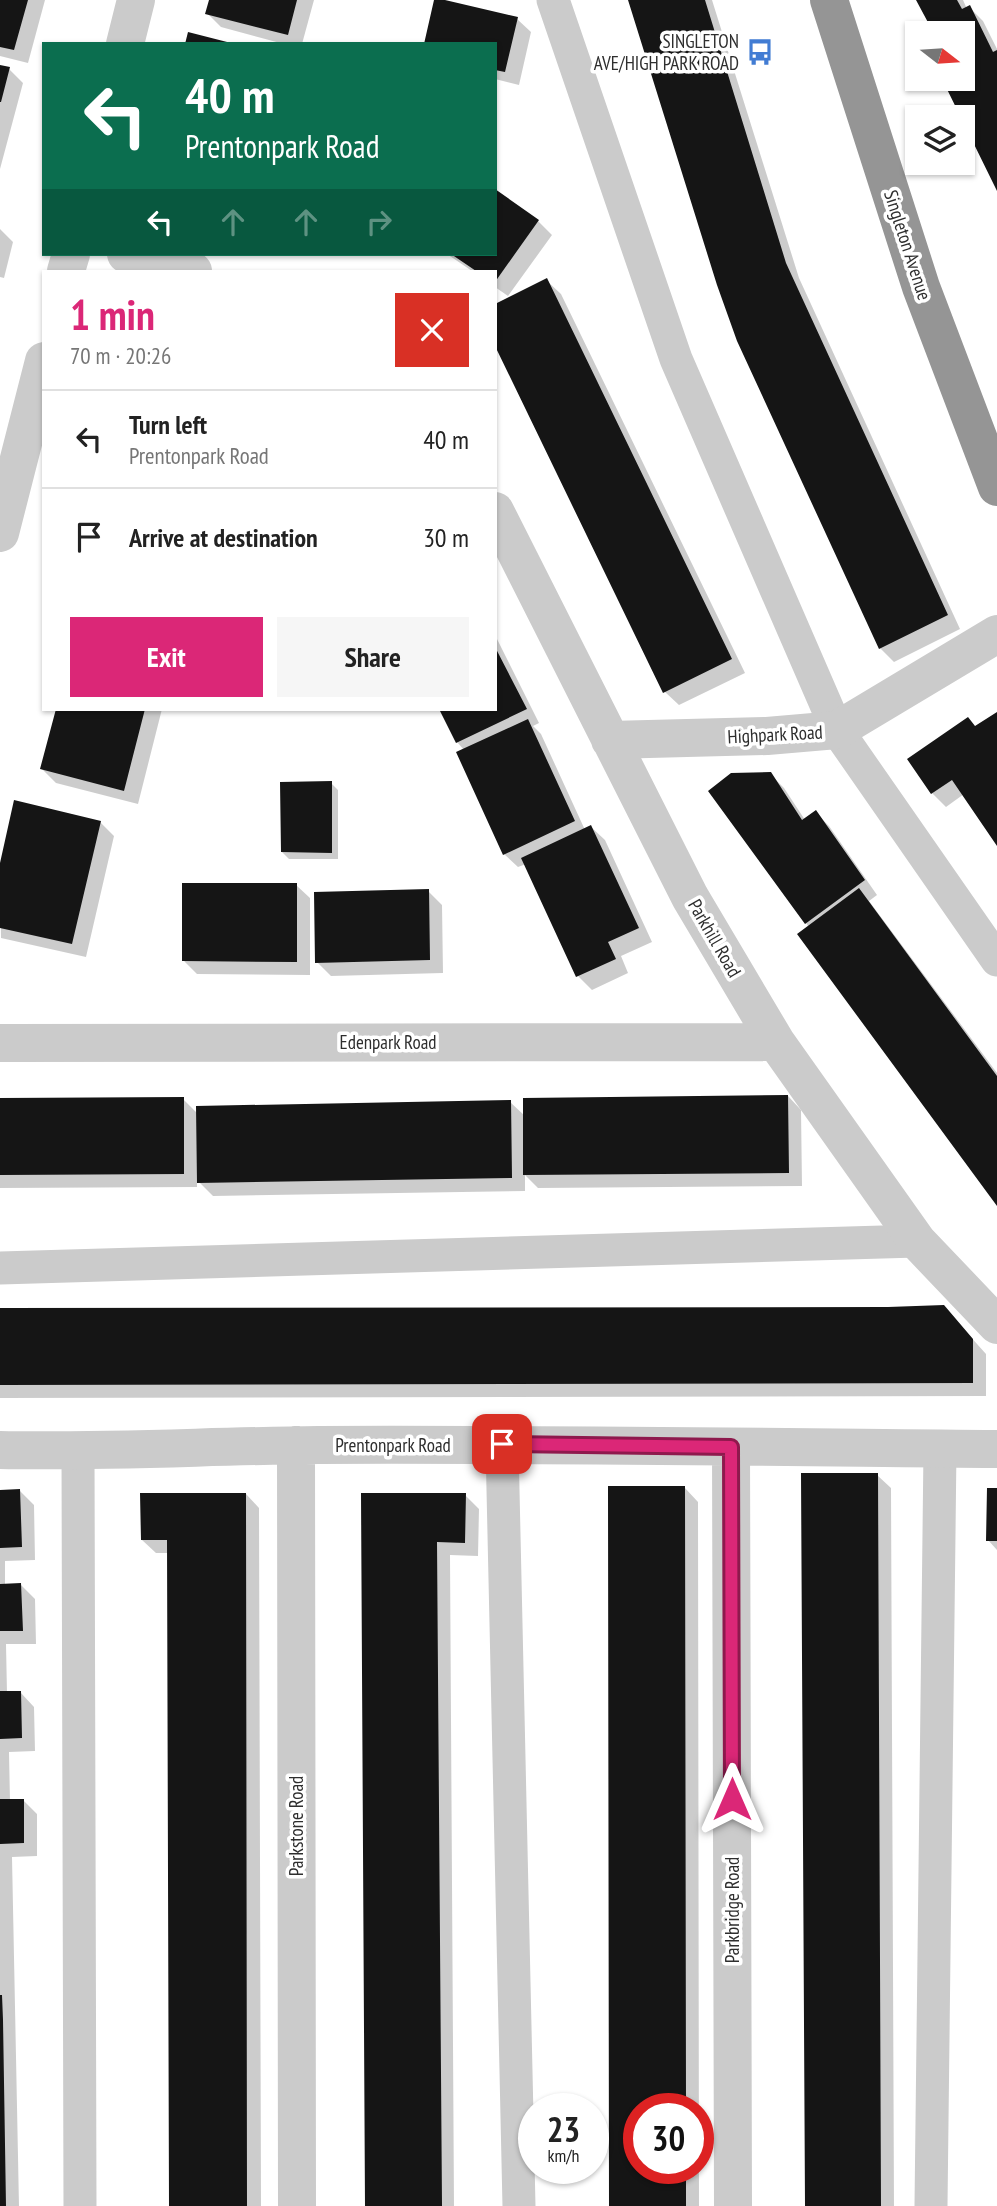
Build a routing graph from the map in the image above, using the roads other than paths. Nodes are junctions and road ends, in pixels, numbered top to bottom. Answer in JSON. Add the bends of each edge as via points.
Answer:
{"nodes":[{"id":1,"x":136,"y":0,"type":"edge"},
{"id":2,"x":553,"y":0,"type":"edge"},
{"id":3,"x":829,"y":0,"type":"edge"},
{"id":4,"x":126,"y":42,"type":"edge"},
{"id":5,"x":134,"y":256,"type":"edge"},
{"id":6,"x":189,"y":270,"type":"edge"},
{"id":7,"x":42,"y":369,"type":"edge"},
{"id":8,"x":997,"y":487,"type":"edge"},
{"id":9,"x":497,"y":515,"type":"edge"},
{"id":10,"x":0,"y":533,"type":"edge"},
{"id":11,"x":997,"y":634,"type":"edge"},
{"id":12,"x":837,"y":730,"type":"junction"},
{"id":13,"x":610,"y":740,"type":"junction"},
{"id":14,"x":997,"y":960,"type":"edge"},
{"id":15,"x":0,"y":1042,"type":"edge"},
{"id":16,"x":776,"y":1042,"type":"junction"},
{"id":17,"x":917,"y":1241,"type":"junction"},
{"id":18,"x":0,"y":1268,"type":"edge"},
{"id":19,"x":997,"y":1325,"type":"edge"},
{"id":20,"x":502,"y":1444,"type":"junction"},
{"id":21,"x":296,"y":1445,"type":"junction"},
{"id":22,"x":731,"y":1447,"type":"junction"},
{"id":23,"x":940,"y":1448,"type":"junction"},
{"id":24,"x":997,"y":1449,"type":"edge"},
{"id":25,"x":0,"y":1450,"type":"edge"},
{"id":26,"x":78,"y":1452,"type":"junction"},
{"id":27,"x":80,"y":2206,"type":"edge"},
{"id":28,"x":297,"y":2206,"type":"edge"},
{"id":29,"x":519,"y":2206,"type":"edge"},
{"id":30,"x":733,"y":2206,"type":"edge"},
{"id":31,"x":931,"y":2206,"type":"edge"}],
"edges":[{"from":1,"to":4,"type":"street"},
{"from":2,"to":12,"type":"lane","via":[[676,359]]},
{"from":3,"to":8,"type":"highway","name":"Singleton Avenue","via":[[921,287]]},
{"from":5,"to":6,"type":"street"},
{"from":7,"to":10,"type":"street"},
{"from":9,"to":13,"type":"street","name":"Parkhill Road"},
{"from":11,"to":12,"type":"street","name":"Highpark Road"},
{"from":12,"to":13,"type":"street","name":"Highpark Road"},
{"from":12,"to":14,"type":"lane"},
{"from":13,"to":16,"type":"street","name":"Parkhill Road","via":[[690,897]]},
{"from":15,"to":16,"type":"street","name":"Edenpark Road"},
{"from":16,"to":17,"type":"street","name":"Parkhill Road"},
{"from":17,"to":18,"type":"lane"},
{"from":17,"to":19,"type":"street","name":"Parkhill Road"},
{"from":20,"to":21,"type":"street","name":"Prentonpark Road"},
{"from":20,"to":22,"type":"street","name":"Prentonpark Road"},
{"from":20,"to":29,"type":"lane"},
{"from":21,"to":26,"type":"street","name":"Prentonpark Road"},
{"from":21,"to":28,"type":"street","name":"Parkstone Road"},
{"from":22,"to":23,"type":"street","name":"Prentonpark Road"},
{"from":22,"to":30,"type":"street","name":"Parkbridge Road"},
{"from":23,"to":24,"type":"street","name":"Prentonpark Road"},
{"from":23,"to":31,"type":"lane"},
{"from":25,"to":26,"type":"street","name":"Prentonpark Road"},
{"from":26,"to":27,"type":"lane"}]}
